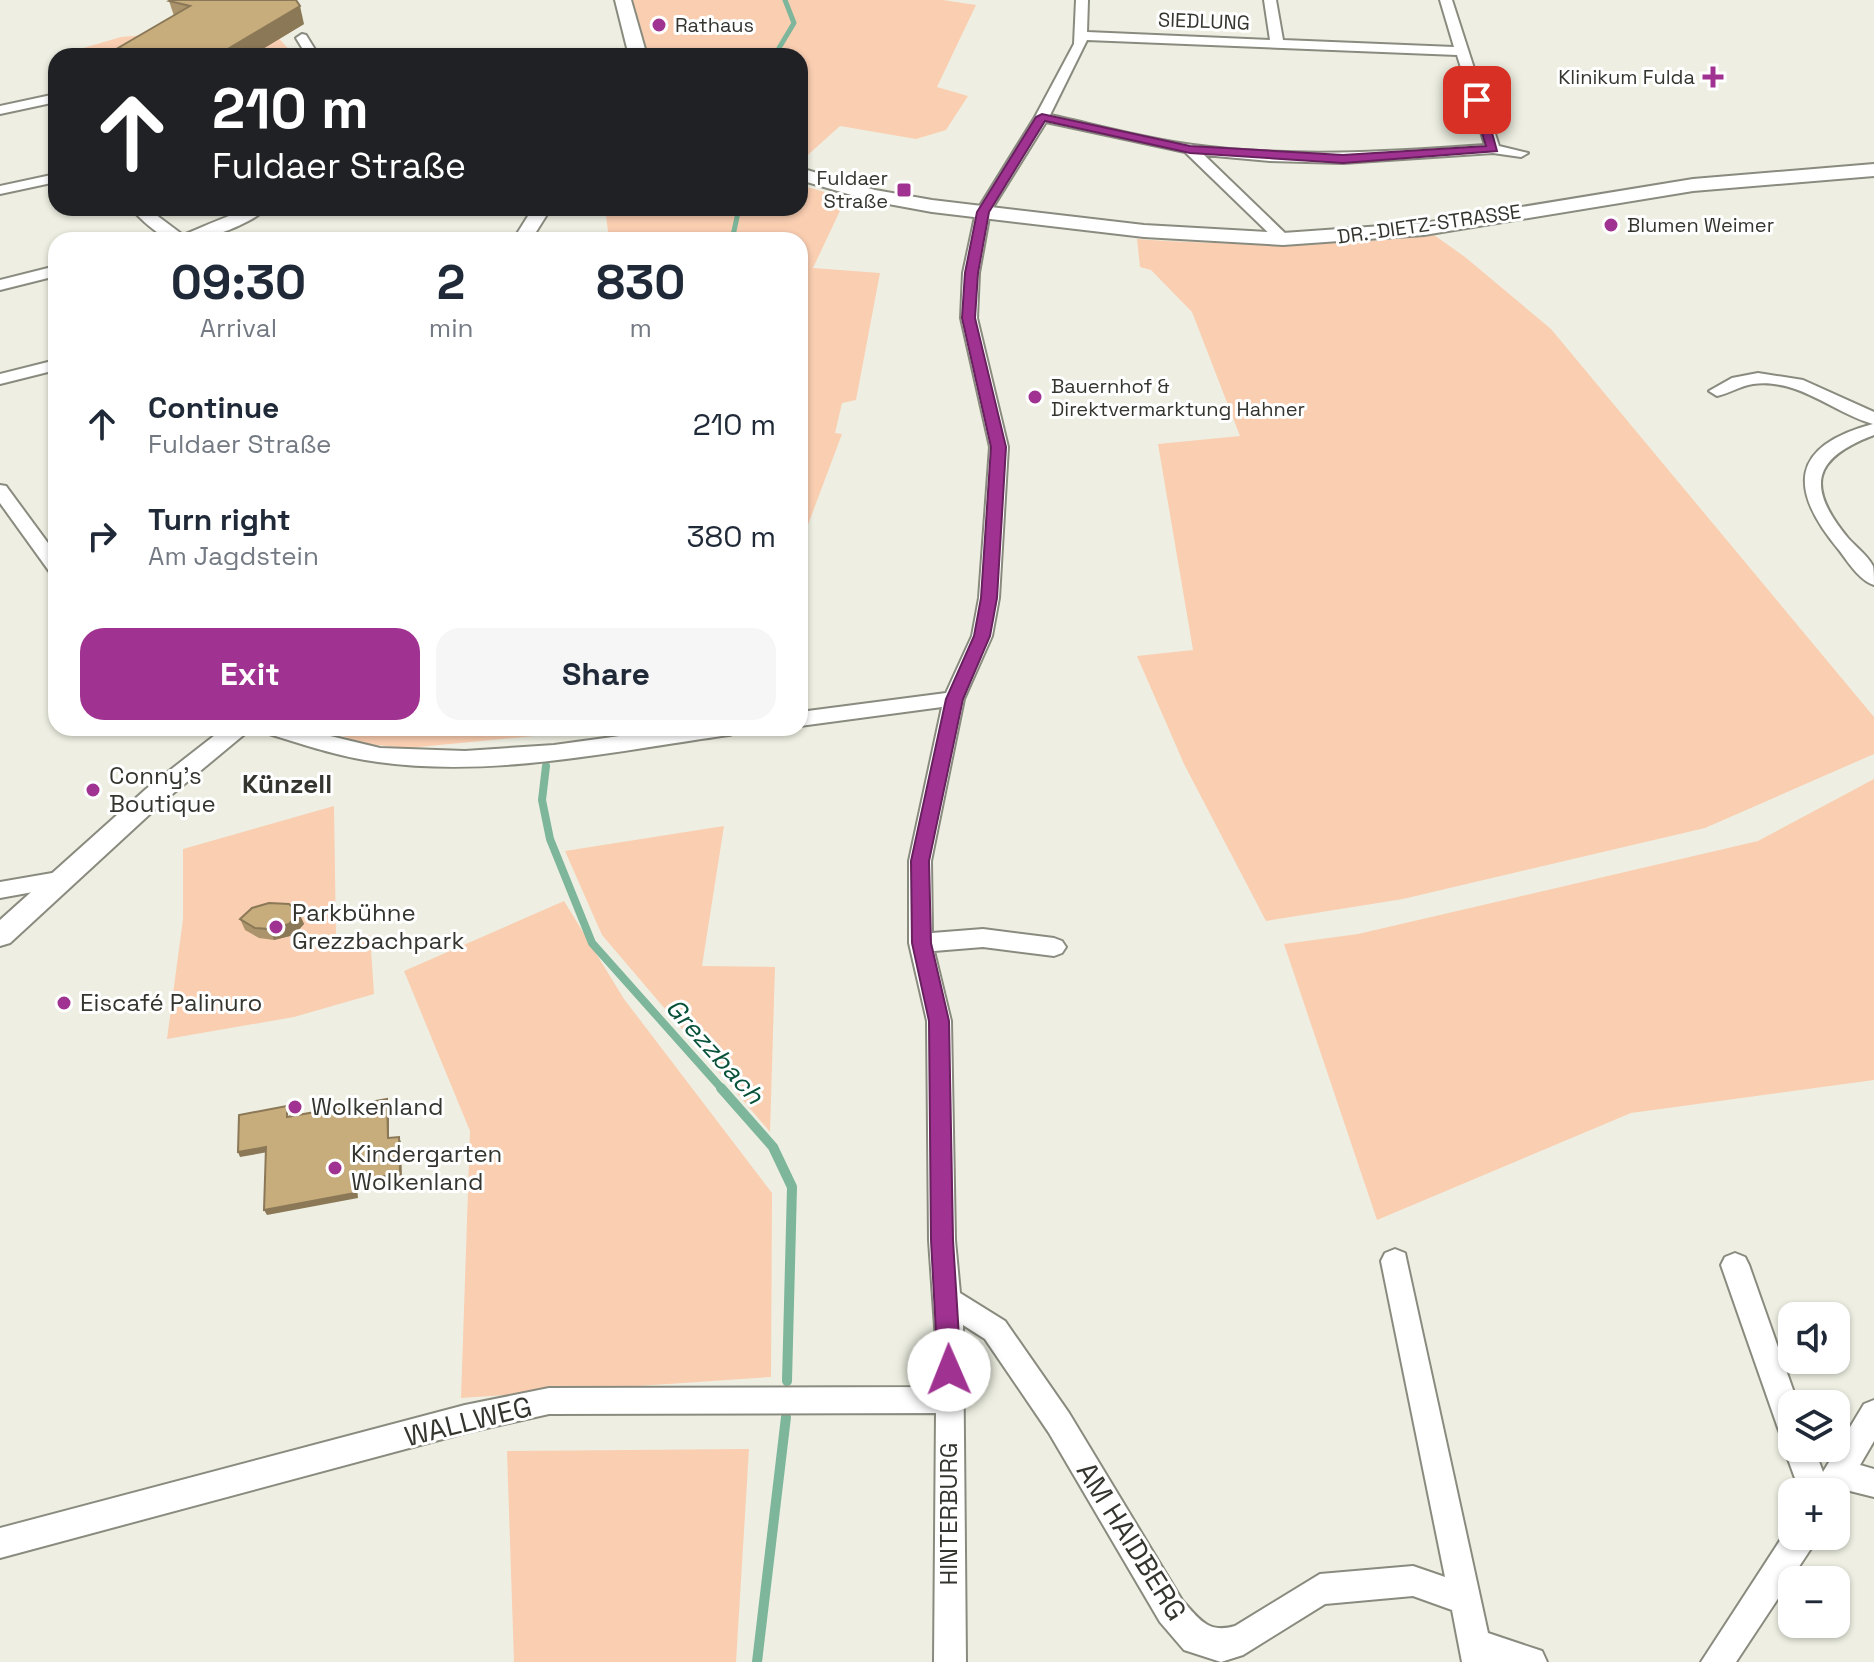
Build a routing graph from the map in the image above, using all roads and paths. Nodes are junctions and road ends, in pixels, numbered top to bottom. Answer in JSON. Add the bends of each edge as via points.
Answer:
{"nodes":[{"id":1,"x":623,"y":0,"type":"edge"},
{"id":2,"x":1082,"y":0,"type":"edge"},
{"id":3,"x":1270,"y":0,"type":"edge"},
{"id":4,"x":1446,"y":0,"type":"edge"},
{"id":5,"x":1082,"y":36,"type":"junction"},
{"id":6,"x":302,"y":38,"type":"dead end"},
{"id":7,"x":1277,"y":44,"type":"junction"},
{"id":8,"x":308,"y":48,"type":"edge"},
{"id":9,"x":636,"y":48,"type":"edge"},
{"id":10,"x":1462,"y":51,"type":"junction"},
{"id":11,"x":48,"y":100,"type":"edge"},
{"id":12,"x":0,"y":110,"type":"edge"},
{"id":13,"x":1042,"y":117,"type":"junction"},
{"id":14,"x":1190,"y":149,"type":"junction"},
{"id":15,"x":1493,"y":149,"type":"junction"},
{"id":16,"x":1521,"y":153,"type":"dead end"},
{"id":17,"x":1874,"y":170,"type":"edge"},
{"id":18,"x":808,"y":176,"type":"edge"},
{"id":19,"x":48,"y":180,"type":"edge"},
{"id":20,"x":0,"y":190,"type":"edge"},
{"id":21,"x":983,"y":212,"type":"junction"},
{"id":22,"x":149,"y":216,"type":"edge"},
{"id":23,"x":247,"y":216,"type":"edge"},
{"id":24,"x":170,"y":232,"type":"edge"},
{"id":25,"x":204,"y":232,"type":"edge"},
{"id":26,"x":1283,"y":239,"type":"junction"},
{"id":27,"x":48,"y":273,"type":"edge"},
{"id":28,"x":0,"y":285,"type":"edge"},
{"id":29,"x":48,"y":367,"type":"edge"},
{"id":30,"x":0,"y":379,"type":"edge"},
{"id":31,"x":1717,"y":391,"type":"dead end"},
{"id":32,"x":1874,"y":419,"type":"edge"},
{"id":33,"x":1874,"y":429,"type":"edge"},
{"id":34,"x":0,"y":490,"type":"edge"},
{"id":35,"x":48,"y":556,"type":"edge"},
{"id":36,"x":1874,"y":579,"type":"edge"},
{"id":37,"x":954,"y":699,"type":"junction"},
{"id":38,"x":808,"y":718,"type":"edge"},
{"id":39,"x":230,"y":736,"type":"edge"},
{"id":40,"x":300,"y":736,"type":"edge"},
{"id":41,"x":665,"y":736,"type":"edge"},
{"id":42,"x":58,"y":880,"type":"junction"},
{"id":43,"x":0,"y":890,"type":"edge"},
{"id":44,"x":0,"y":936,"type":"edge"},
{"id":45,"x":921,"y":943,"type":"junction"},
{"id":46,"x":1054,"y":947,"type":"dead end"},
{"id":47,"x":1395,"y":1261,"type":"dead end"},
{"id":48,"x":1735,"y":1265,"type":"dead end"},
{"id":49,"x":947,"y":1300,"type":"junction"},
{"id":50,"x":1779,"y":1390,"type":"edge"},
{"id":51,"x":949,"y":1400,"type":"junction"},
{"id":52,"x":1874,"y":1414,"type":"edge"},
{"id":53,"x":1834,"y":1478,"type":"edge"},
{"id":54,"x":1850,"y":1482,"type":"edge"},
{"id":55,"x":1874,"y":1483,"type":"edge"},
{"id":56,"x":0,"y":1543,"type":"edge"},
{"id":57,"x":1792,"y":1550,"type":"edge"},
{"id":58,"x":1463,"y":1599,"type":"junction"},
{"id":59,"x":1476,"y":1654,"type":"edge"},
{"id":60,"x":950,"y":1662,"type":"edge"},
{"id":61,"x":1531,"y":1662,"type":"edge"},
{"id":62,"x":1717,"y":1662,"type":"edge"}],
"edges":[{"from":1,"to":9,"type":"main road"},
{"from":2,"to":5,"type":"street"},
{"from":3,"to":7,"type":"street","name":"SIEDLUNG"},
{"from":4,"to":10,"type":"street"},
{"from":5,"to":7,"type":"street","name":"SIEDLUNG"},
{"from":5,"to":13,"type":"street"},
{"from":6,"to":8,"type":"street"},
{"from":7,"to":10,"type":"street","name":"SIEDLUNG"},
{"from":10,"to":15,"type":"street"},
{"from":11,"to":12,"type":"street"},
{"from":13,"to":14,"type":"street"},
{"from":13,"to":21,"type":"street"},
{"from":14,"to":15,"type":"street","via":[[1343,159]]},
{"from":14,"to":26,"type":"street"},
{"from":15,"to":16,"type":"street"},
{"from":17,"to":26,"type":"main road","name":"DR.-DIETZ-STRASSE","via":[[1693,185],[1424,229]]},
{"from":18,"to":21,"type":"main road","name":"DR.-DIETZ-STRASSE","via":[[872,195]]},
{"from":19,"to":20,"type":"street"},
{"from":21,"to":26,"type":"main road","name":"DR.-DIETZ-STRASSE"},
{"from":21,"to":37,"type":"street","via":[[969,318],[999,447],[989,598],[982,636]]},
{"from":22,"to":24,"type":"street"},
{"from":23,"to":25,"type":"street"},
{"from":27,"to":28,"type":"street"},
{"from":29,"to":30,"type":"street"},
{"from":31,"to":32,"type":"street","via":[[1754,376],[1778,378]]},
{"from":33,"to":36,"type":"street","via":[[1830,449],[1817,463],[1812,480],[1815,501],[1830,530]]},
{"from":34,"to":35,"type":"street"},
{"from":37,"to":38,"type":"street"},
{"from":37,"to":45,"type":"street","name":"HINTERBURG","via":[[920,861]]},
{"from":39,"to":42,"type":"street"},
{"from":40,"to":41,"type":"street","via":[[382,755],[442,758]]},
{"from":42,"to":43,"type":"street"},
{"from":42,"to":44,"type":"street"},
{"from":45,"to":46,"type":"street","via":[[983,938]]},
{"from":45,"to":49,"type":"street","name":"HINTERBURG","via":[[939,1021]]},
{"from":47,"to":58,"type":"street"},
{"from":48,"to":50,"type":"street"},
{"from":49,"to":51,"type":"street","name":"HINTERBURG"},
{"from":49,"to":58,"type":"street","name":"AM HAIDBERG","via":[[995,1330],[1059,1423],[1171,1611],[1195,1639],[1221,1646],[1243,1639],[1320,1589],[1413,1581]]},
{"from":51,"to":56,"type":"street","name":"WALLWEG","via":[[549,1401]]},
{"from":51,"to":60,"type":"street","name":"HINTERBURG"},
{"from":52,"to":53,"type":"street"},
{"from":54,"to":55,"type":"street"},
{"from":57,"to":62,"type":"street"},
{"from":58,"to":59,"type":"street"},
{"from":59,"to":61,"type":"street"}]}
